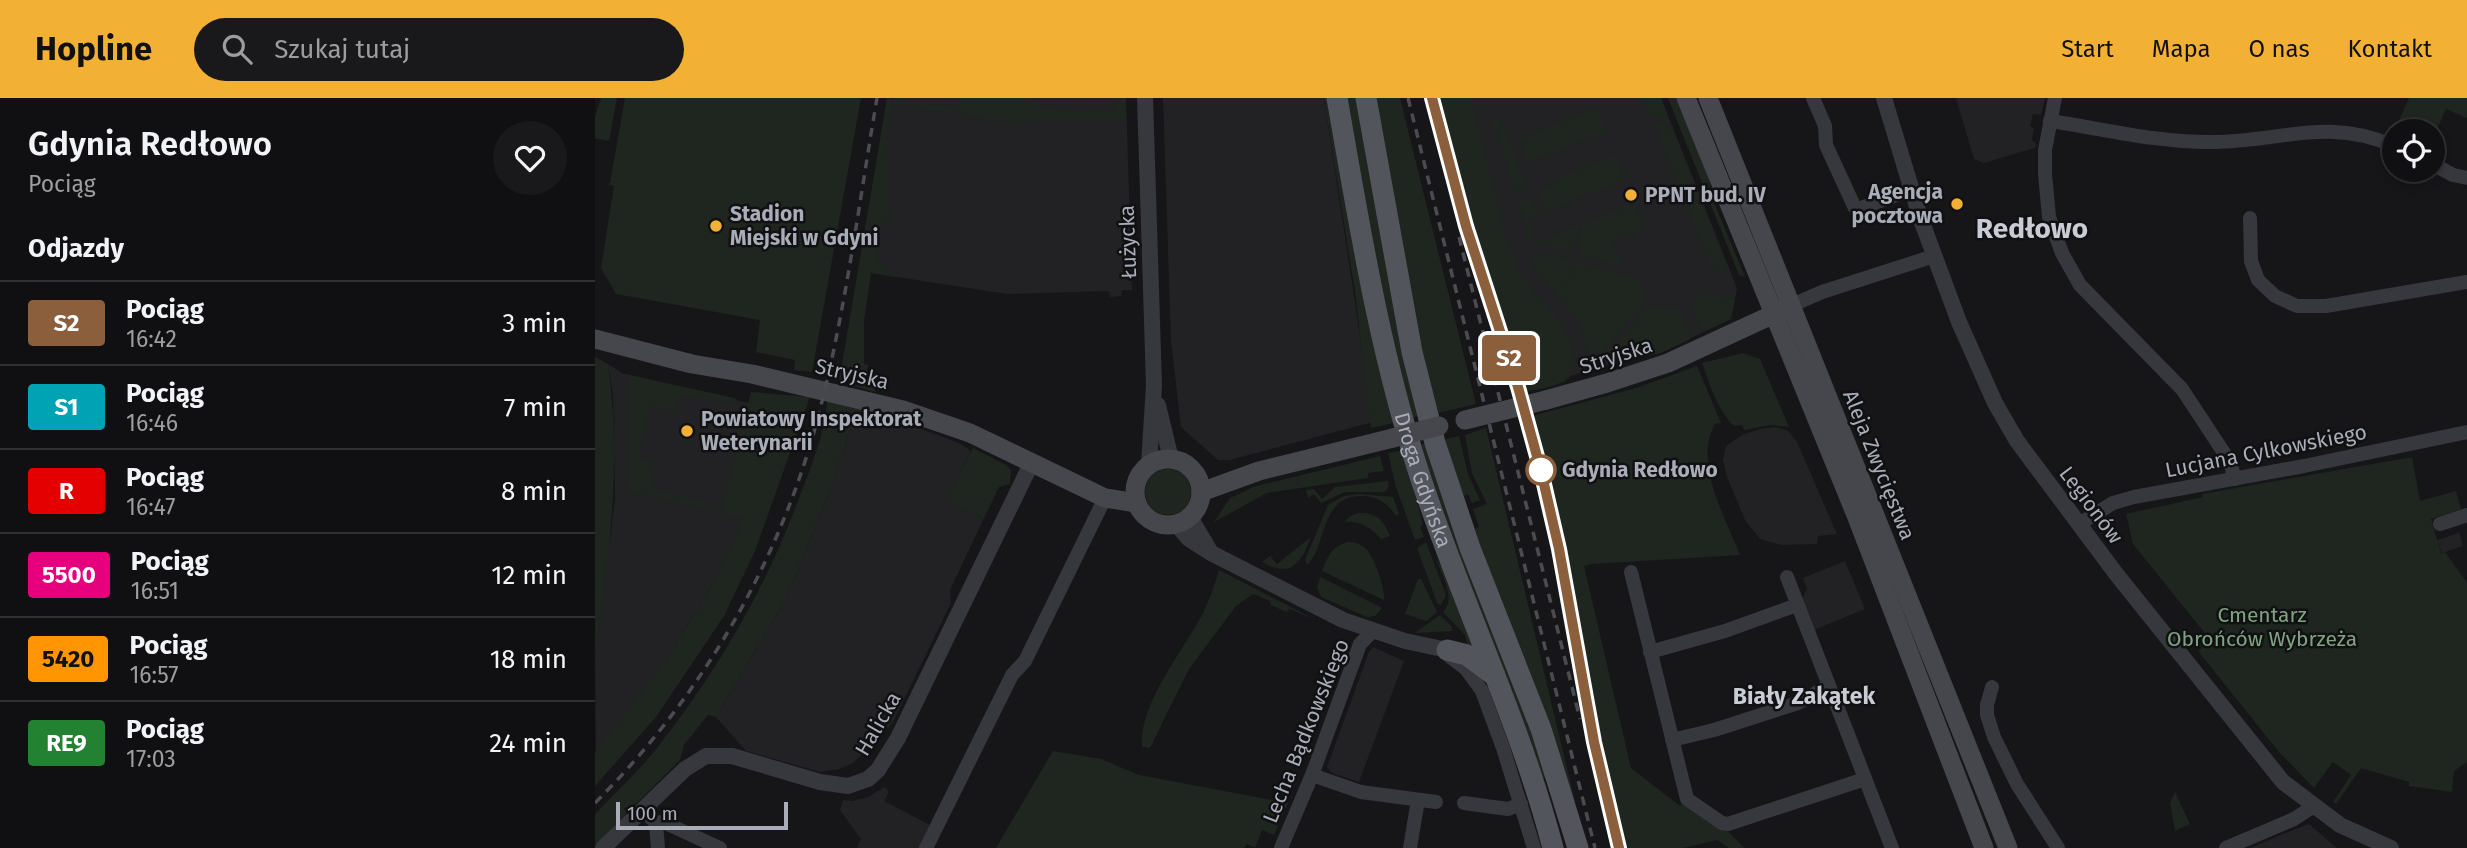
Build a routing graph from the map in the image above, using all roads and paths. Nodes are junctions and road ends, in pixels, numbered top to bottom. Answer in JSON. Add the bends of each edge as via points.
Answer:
{"nodes":[{"id":1,"x":1145,"y":98,"type":"edge"},
{"id":2,"x":1336,"y":98,"type":"edge"},
{"id":3,"x":1366,"y":98,"type":"edge"},
{"id":4,"x":1686,"y":98,"type":"edge"},
{"id":5,"x":1708,"y":98,"type":"edge"},
{"id":6,"x":1813,"y":98,"type":"edge"},
{"id":7,"x":1884,"y":98,"type":"edge"},
{"id":8,"x":2055,"y":98,"type":"edge"},
{"id":9,"x":2050,"y":121,"type":"junction"},
{"id":10,"x":2382,"y":142,"type":"edge"},
{"id":11,"x":2445,"y":171,"type":"edge"},
{"id":12,"x":2467,"y":178,"type":"edge"},
{"id":13,"x":1911,"y":190,"type":"junction"},
{"id":14,"x":2250,"y":218,"type":"dead end"},
{"id":15,"x":1934,"y":256,"type":"junction"},
{"id":16,"x":2467,"y":282,"type":"edge"},
{"id":17,"x":1782,"y":310,"type":"junction"},
{"id":18,"x":595,"y":339,"type":"edge"},
{"id":19,"x":1154,"y":385,"type":"junction"},
{"id":20,"x":2467,"y":432,"type":"edge"},
{"id":21,"x":1171,"y":459,"type":"junction"},
{"id":22,"x":1031,"y":464,"type":"junction"},
{"id":23,"x":1149,"y":465,"type":"junction"},
{"id":24,"x":2235,"y":479,"type":"junction"},
{"id":25,"x":1199,"y":484,"type":"junction"},
{"id":26,"x":1087,"y":489,"type":"junction"},
{"id":27,"x":1136,"y":495,"type":"junction"},
{"id":28,"x":1105,"y":498,"type":"junction"},
{"id":29,"x":2467,"y":514,"type":"edge"},
{"id":30,"x":1183,"y":521,"type":"junction"},
{"id":31,"x":2079,"y":524,"type":"junction"},
{"id":32,"x":2441,"y":524,"type":"dead end"},
{"id":33,"x":1631,"y":572,"type":"dead end"},
{"id":34,"x":1787,"y":577,"type":"dead end"},
{"id":35,"x":1797,"y":605,"type":"junction"},
{"id":36,"x":1372,"y":632,"type":"junction"},
{"id":37,"x":1447,"y":650,"type":"junction"},
{"id":38,"x":1650,"y":652,"type":"junction"},
{"id":39,"x":1497,"y":677,"type":"junction"},
{"id":40,"x":1828,"y":686,"type":"junction"},
{"id":41,"x":1992,"y":687,"type":"dead end"},
{"id":42,"x":1672,"y":740,"type":"junction"},
{"id":43,"x":1312,"y":775,"type":"junction"},
{"id":44,"x":1865,"y":779,"type":"junction"},
{"id":45,"x":1417,"y":800,"type":"junction"},
{"id":46,"x":1436,"y":802,"type":"dead end"},
{"id":47,"x":1464,"y":803,"type":"dead end"},
{"id":48,"x":1521,"y":804,"type":"junction"},
{"id":49,"x":2314,"y":806,"type":"junction"},
{"id":50,"x":643,"y":809,"type":"junction"},
{"id":51,"x":656,"y":823,"type":"junction"},
{"id":52,"x":603,"y":848,"type":"edge"},
{"id":53,"x":658,"y":848,"type":"edge"},
{"id":54,"x":720,"y":848,"type":"edge"},
{"id":55,"x":926,"y":848,"type":"edge"},
{"id":56,"x":1281,"y":848,"type":"edge"},
{"id":57,"x":1410,"y":848,"type":"edge"},
{"id":58,"x":1534,"y":848,"type":"edge"},
{"id":59,"x":1553,"y":848,"type":"edge"},
{"id":60,"x":1578,"y":848,"type":"edge"},
{"id":61,"x":1892,"y":848,"type":"edge"},
{"id":62,"x":1985,"y":848,"type":"edge"},
{"id":63,"x":2008,"y":848,"type":"edge"},
{"id":64,"x":2058,"y":848,"type":"edge"},
{"id":65,"x":2226,"y":848,"type":"edge"},
{"id":66,"x":2391,"y":848,"type":"edge"}],
"edges":[{"from":1,"to":19,"type":"street","name":"Łużycka"},
{"from":2,"to":39,"type":"main road","name":"Droga Gdyńska","via":[[1372,297],[1395,392],[1439,533]]},
{"from":3,"to":60,"type":"main road","name":"Droga Gdyńska","via":[[1412,352],[1434,443],[1538,719]]},
{"from":4,"to":17,"type":"main road","name":"Aleja Zwycięstwa"},
{"from":5,"to":17,"type":"main road","name":"Aleja Zwycięstwa"},
{"from":6,"to":13,"type":"street","via":[[1825,125],[1826,145],[1855,208]]},
{"from":7,"to":13,"type":"street","name":"Legionów"},
{"from":8,"to":9,"type":"street"},
{"from":9,"to":10,"type":"street","via":[[2180,141],[2223,142],[2331,130]]},
{"from":9,"to":24,"type":"street","via":[[2047,202],[2073,277],[2182,389]]},
{"from":11,"to":12,"type":"street"},
{"from":13,"to":15,"type":"street","name":"Legionów"},
{"from":14,"to":16,"type":"street","via":[[2251,261],[2258,280],[2275,296],[2297,306],[2326,306]]},
{"from":15,"to":17,"type":"street","name":"Stryjska","via":[[1822,292]]},
{"from":15,"to":31,"type":"street","name":"Legionów","via":[[1995,403],[2017,441]]},
{"from":17,"to":25,"type":"main road","name":"Stryjska","bridge":true,"via":[[1668,363],[1607,383]]},
{"from":17,"to":62,"type":"main road","name":"Aleja Zwycięstwa"},
{"from":17,"to":63,"type":"main road","name":"Aleja Zwycięstwa"},
{"from":18,"to":22,"type":"main road","name":"Stryjska","via":[[903,410],[948,423]]},
{"from":19,"to":21,"type":"street","name":"Łużycka"},
{"from":19,"to":23,"type":"street","name":"Łużycka"},
{"from":20,"to":24,"type":"street","name":"Lucjana Cylkowskiego"},
{"from":21,"to":23,"type":"main road"},
{"from":21,"to":25,"type":"main road","via":[[1191,468]]},
{"from":22,"to":26,"type":"main road","name":"Stryjska"},
{"from":22,"to":50,"type":"street","name":"Halicka","via":[[898,738],[878,770],[858,784],[837,786],[732,756],[706,756],[685,769]]},
{"from":23,"to":27,"type":"main road","via":[[1138,478]]},
{"from":24,"to":31,"type":"street","name":"Lucjana Cylkowskiego","via":[[2113,503]]},
{"from":25,"to":30,"type":"main road","via":[[1200,501]]},
{"from":26,"to":27,"type":"main road","name":"Stryjska"},
{"from":26,"to":28,"type":"main road","name":"Stryjska"},
{"from":27,"to":28,"type":"main road","name":"Stryjska"},
{"from":27,"to":30,"type":"main road","via":[[1143,514],[1152,522]]},
{"from":28,"to":55,"type":"street"},
{"from":29,"to":32,"type":"street"},
{"from":30,"to":36,"type":"street","via":[[1189,540],[1211,553]]},
{"from":31,"to":49,"type":"street","name":"Legionów","via":[[2283,782]]},
{"from":33,"to":38,"type":"street"},
{"from":34,"to":35,"type":"street"},
{"from":35,"to":38,"type":"street"},
{"from":35,"to":40,"type":"street"},
{"from":36,"to":37,"type":"street"},
{"from":36,"to":43,"type":"street","name":"Lecha Bądkowskiego","via":[[1360,644]]},
{"from":37,"to":39,"type":"main road","via":[[1467,655]]},
{"from":37,"to":48,"type":"street","via":[[1482,691]]},
{"from":38,"to":42,"type":"street"},
{"from":39,"to":59,"type":"main road","name":"Droga Gdyńska"},
{"from":40,"to":42,"type":"street","via":[[1798,703]]},
{"from":40,"to":44,"type":"street"},
{"from":41,"to":64,"type":"street","via":[[1987,715],[1994,737],[2017,784]]},
{"from":42,"to":44,"type":"street","via":[[1687,799],[1722,823],[1735,823]]},
{"from":43,"to":45,"type":"street","via":[[1361,792]]},
{"from":43,"to":56,"type":"street","name":"Lecha Bądkowskiego"},
{"from":44,"to":61,"type":"street"},
{"from":45,"to":46,"type":"street"},
{"from":45,"to":57,"type":"street"},
{"from":47,"to":48,"type":"street","via":[[1508,809]]},
{"from":48,"to":58,"type":"street"},
{"from":49,"to":65,"type":"street"},
{"from":49,"to":66,"type":"street","name":"Legionów","via":[[2340,825]]},
{"from":50,"to":51,"type":"street"},
{"from":50,"to":52,"type":"street","name":"Halicka"},
{"from":51,"to":53,"type":"street"},
{"from":51,"to":54,"type":"street"}]}
